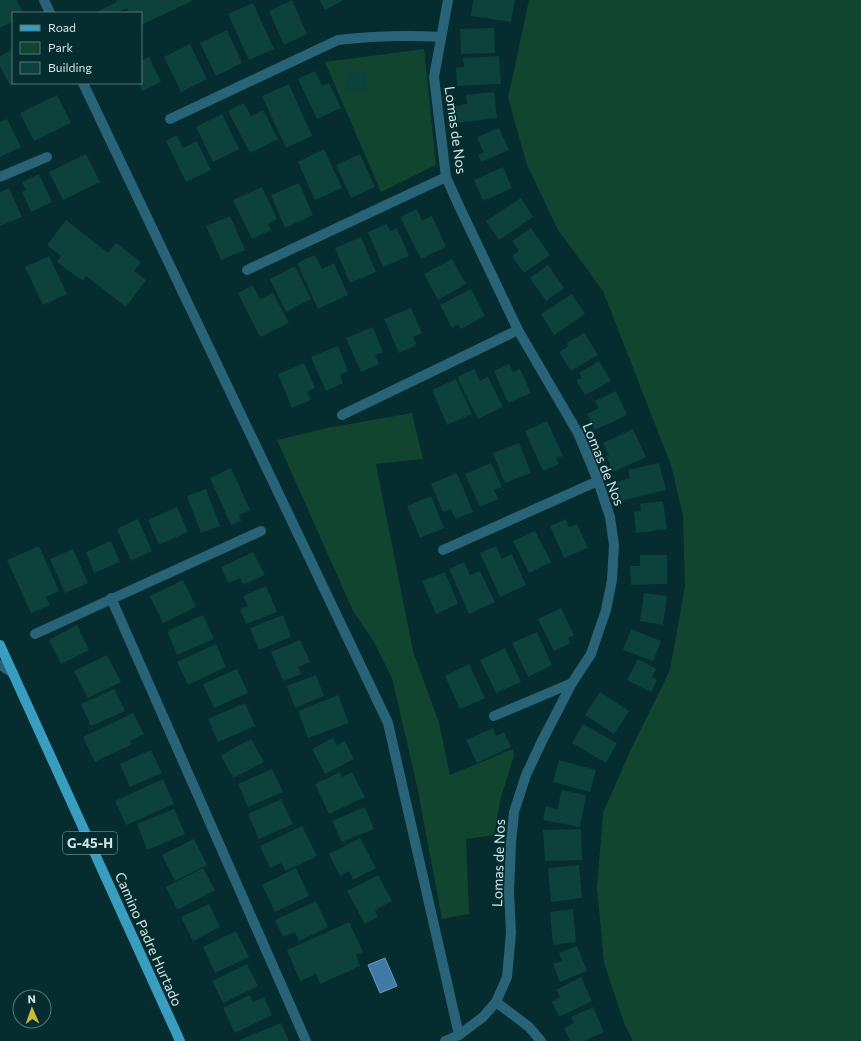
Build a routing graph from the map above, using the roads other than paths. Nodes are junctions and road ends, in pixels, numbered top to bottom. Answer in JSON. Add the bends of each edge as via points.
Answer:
{"nodes":[{"id":1,"x":44,"y":0,"type":"edge"},
{"id":2,"x":448,"y":0,"type":"edge"},
{"id":3,"x":50,"y":12,"type":"edge"},
{"id":4,"x":441,"y":38,"type":"junction"},
{"id":5,"x":83,"y":84,"type":"edge"},
{"id":6,"x":170,"y":119,"type":"dead end"},
{"id":7,"x":47,"y":157,"type":"dead end"},
{"id":8,"x":0,"y":177,"type":"edge"},
{"id":9,"x":446,"y":177,"type":"junction"},
{"id":10,"x":247,"y":270,"type":"dead end"},
{"id":11,"x":518,"y":330,"type":"junction"},
{"id":12,"x":342,"y":415,"type":"dead end"},
{"id":13,"x":598,"y":481,"type":"junction"},
{"id":14,"x":260,"y":531,"type":"dead end"},
{"id":15,"x":443,"y":550,"type":"dead end"},
{"id":16,"x":111,"y":598,"type":"junction"},
{"id":17,"x":35,"y":634,"type":"dead end"},
{"id":18,"x":0,"y":645,"type":"edge"},
{"id":19,"x":0,"y":665,"type":"edge"},
{"id":20,"x":13,"y":673,"type":"junction"},
{"id":21,"x":572,"y":683,"type":"junction"},
{"id":22,"x":494,"y":716,"type":"dead end"},
{"id":23,"x":496,"y":1002,"type":"junction"},
{"id":24,"x":459,"y":1035,"type":"junction"},
{"id":25,"x":180,"y":1041,"type":"edge"},
{"id":26,"x":306,"y":1041,"type":"edge"},
{"id":27,"x":445,"y":1041,"type":"edge"},
{"id":28,"x":541,"y":1041,"type":"edge"}],
"edges":[{"from":1,"to":3,"type":"street"},
{"from":2,"to":4,"type":"street","name":"Lomas de Nos"},
{"from":4,"to":6,"type":"street","via":[[359,37],[338,40]]},
{"from":4,"to":9,"type":"street","name":"Lomas de Nos","via":[[434,77]]},
{"from":5,"to":24,"type":"street","via":[[388,723]]},
{"from":7,"to":8,"type":"street"},
{"from":9,"to":10,"type":"street"},
{"from":9,"to":11,"type":"street","name":"Lomas de Nos"},
{"from":11,"to":12,"type":"street"},
{"from":11,"to":13,"type":"street","name":"Lomas de Nos","via":[[578,433]]},
{"from":13,"to":15,"type":"street"},
{"from":13,"to":21,"type":"street","name":"Lomas de Nos","via":[[610,517],[614,546],[612,580],[606,610],[591,654]]},
{"from":14,"to":16,"type":"street"},
{"from":16,"to":17,"type":"street"},
{"from":16,"to":26,"type":"street"},
{"from":18,"to":20,"type":"main road","name":"Camino Padre Hurtado","number":"G-45-H"},
{"from":19,"to":20,"type":"street"},
{"from":20,"to":25,"type":"main road","name":"Camino Padre Hurtado","number":"G-45-H"},
{"from":21,"to":22,"type":"street"},
{"from":21,"to":23,"type":"street","name":"Lomas de Nos","via":[[526,776],[514,812],[509,892],[511,933],[507,977]]},
{"from":23,"to":24,"type":"street","name":"Lomas de Nos","via":[[483,1017]]},
{"from":23,"to":28,"type":"street","via":[[529,1027]]},
{"from":24,"to":27,"type":"street","name":"Lomas de Nos"}]}
